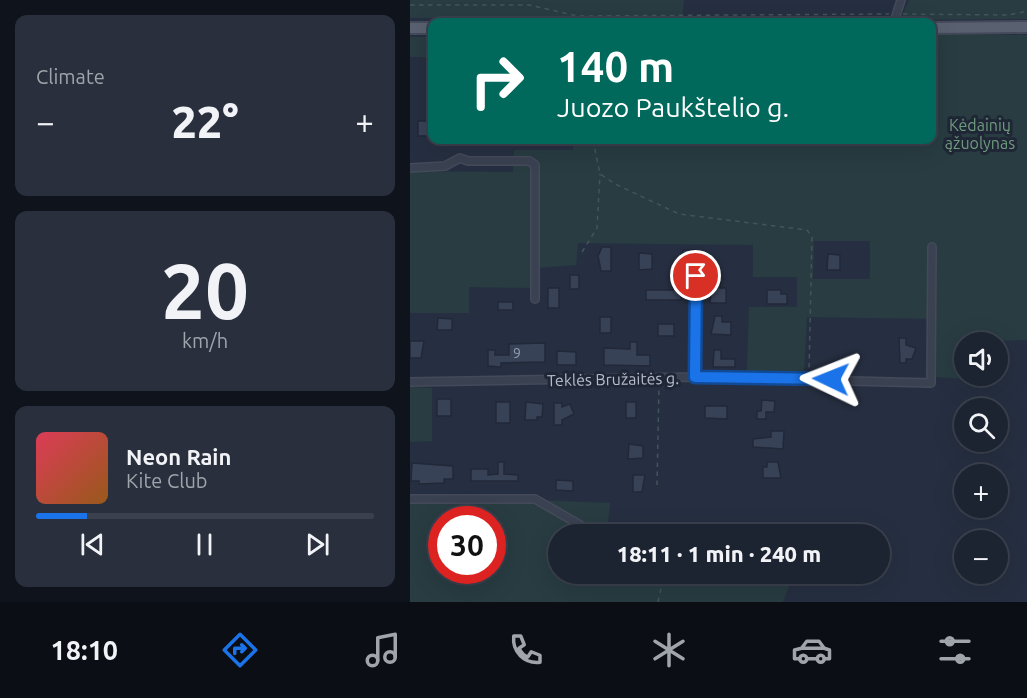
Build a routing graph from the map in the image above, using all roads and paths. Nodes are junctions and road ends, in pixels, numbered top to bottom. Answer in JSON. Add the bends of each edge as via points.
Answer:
{"nodes":[{"id":1,"x":529,"y":0,"type":"edge"},
{"id":2,"x":901,"y":0,"type":"edge"},
{"id":3,"x":410,"y":5,"type":"edge"},
{"id":4,"x":529,"y":5,"type":"junction"},
{"id":5,"x":1028,"y":11,"type":"edge"},
{"id":6,"x":895,"y":18,"type":"edge"},
{"id":7,"x":1028,"y":27,"type":"edge"},
{"id":8,"x":410,"y":28,"type":"edge"},
{"id":9,"x":428,"y":28,"type":"edge"},
{"id":10,"x":936,"y":28,"type":"edge"},
{"id":11,"x":594,"y":144,"type":"edge"},
{"id":12,"x":410,"y":168,"type":"edge"},
{"id":13,"x":599,"y":174,"type":"junction"},
{"id":14,"x":932,"y":247,"type":"dead end"},
{"id":15,"x":582,"y":252,"type":"dead end"},
{"id":16,"x":696,"y":276,"type":"dead end"},
{"id":17,"x":535,"y":299,"type":"dead end"},
{"id":18,"x":659,"y":377,"type":"junction"},
{"id":19,"x":695,"y":377,"type":"junction"},
{"id":20,"x":809,"y":378,"type":"junction"},
{"id":21,"x":410,"y":382,"type":"edge"},
{"id":22,"x":657,"y":485,"type":"dead end"},
{"id":23,"x":410,"y":499,"type":"edge"},
{"id":24,"x":579,"y":524,"type":"edge"},
{"id":25,"x":661,"y":584,"type":"edge"},
{"id":26,"x":658,"y":602,"type":"edge"}],
"edges":[{"from":1,"to":4,"type":"path"},
{"from":2,"to":6,"type":"street"},
{"from":3,"to":4,"type":"path"},
{"from":4,"to":6,"type":"path","via":[[578,16]]},
{"from":5,"to":6,"type":"path"},
{"from":7,"to":10,"type":"main road"},
{"from":8,"to":9,"type":"main road"},
{"from":11,"to":13,"type":"path"},
{"from":12,"to":17,"type":"street","via":[[445,166],[460,158],[529,161],[535,165]]},
{"from":13,"to":15,"type":"path","via":[[597,228]]},
{"from":13,"to":20,"type":"path","via":[[679,214],[807,230],[812,237]]},
{"from":14,"to":20,"type":"street","name":"Teklės Bružaitės g.","via":[[931,382]]},
{"from":16,"to":19,"type":"street"},
{"from":18,"to":19,"type":"street","name":"Teklės Bružaitės g."},
{"from":18,"to":21,"type":"street","name":"Teklės Bružaitės g."},
{"from":18,"to":22,"type":"path"},
{"from":19,"to":20,"type":"street","name":"Teklės Bružaitės g."},
{"from":23,"to":24,"type":"street","via":[[535,499]]},
{"from":25,"to":26,"type":"path"}]}
